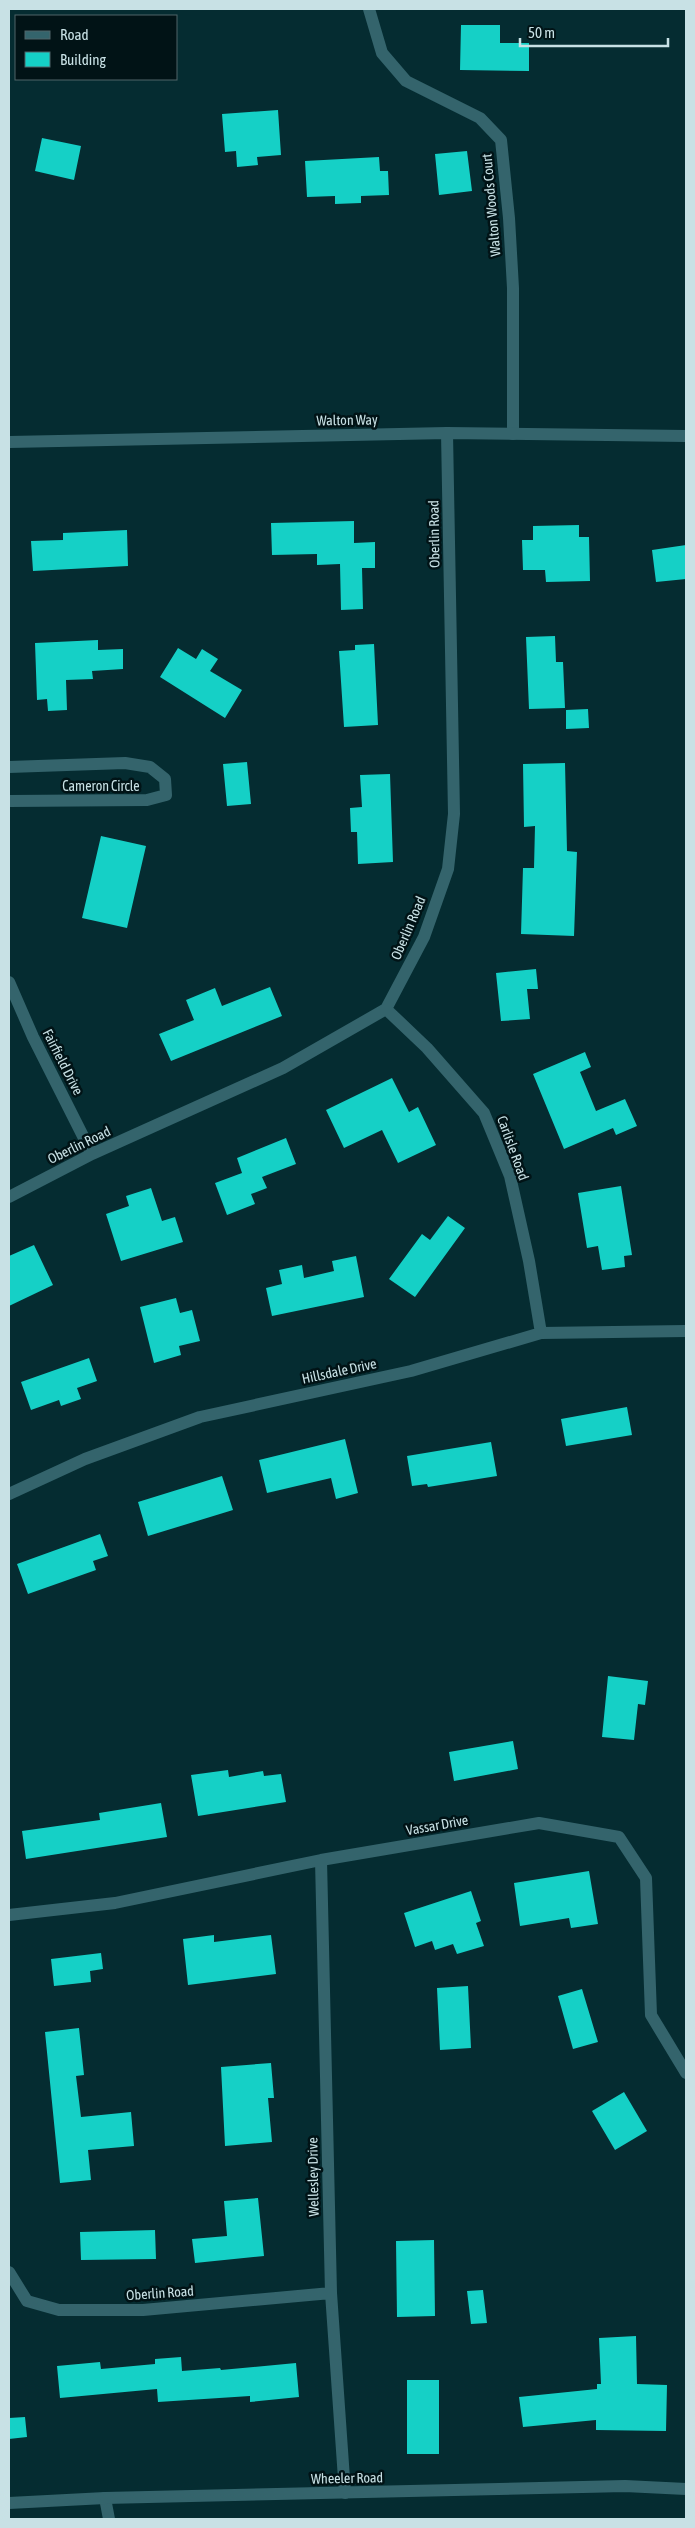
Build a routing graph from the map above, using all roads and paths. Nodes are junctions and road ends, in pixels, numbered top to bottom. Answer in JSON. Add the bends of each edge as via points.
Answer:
{"nodes":[{"id":1,"x":369,"y":9,"type":"edge"},
{"id":2,"x":447,"y":433,"type":"junction"},
{"id":3,"x":513,"y":434,"type":"junction"},
{"id":4,"x":686,"y":436,"type":"edge"},
{"id":5,"x":9,"y":442,"type":"edge"},
{"id":6,"x":9,"y":767,"type":"edge"},
{"id":7,"x":9,"y":801,"type":"edge"},
{"id":8,"x":9,"y":982,"type":"edge"},
{"id":9,"x":386,"y":1009,"type":"junction"},
{"id":10,"x":92,"y":1154,"type":"junction"},
{"id":11,"x":9,"y":1197,"type":"edge"},
{"id":12,"x":686,"y":1331,"type":"edge"},
{"id":13,"x":541,"y":1333,"type":"junction"},
{"id":14,"x":9,"y":1494,"type":"edge"},
{"id":15,"x":321,"y":1860,"type":"junction"},
{"id":16,"x":9,"y":1915,"type":"edge"},
{"id":17,"x":686,"y":2073,"type":"edge"},
{"id":18,"x":9,"y":2272,"type":"edge"},
{"id":19,"x":331,"y":2293,"type":"junction"},
{"id":20,"x":686,"y":2489,"type":"edge"},
{"id":21,"x":344,"y":2493,"type":"junction"},
{"id":22,"x":104,"y":2498,"type":"junction"},
{"id":23,"x":9,"y":2503,"type":"edge"},
{"id":24,"x":109,"y":2519,"type":"edge"}],
"edges":[{"from":1,"to":3,"type":"street","name":"Walton Woods Court","via":[[382,53],[406,81],[480,118],[501,140],[513,288]]},
{"from":2,"to":3,"type":"street","name":"Walton Way"},
{"from":2,"to":5,"type":"street","name":"Walton Way"},
{"from":2,"to":9,"type":"street","name":"Oberlin Road","via":[[454,814],[448,870],[424,937]]},
{"from":3,"to":4,"type":"street","name":"Walton Way"},
{"from":6,"to":7,"type":"street","name":"Cameron Circle","via":[[125,763],[150,767],[166,779],[166,795],[147,800]]},
{"from":8,"to":10,"type":"street","name":"Fairfield Drive"},
{"from":9,"to":10,"type":"street","name":"Oberlin Road","via":[[282,1068]]},
{"from":9,"to":13,"type":"street","name":"Carlisle Road","via":[[427,1048],[484,1113],[510,1176]]},
{"from":10,"to":11,"type":"street","name":"Oberlin Road"},
{"from":12,"to":13,"type":"street","name":"Hillsdale Drive"},
{"from":13,"to":14,"type":"street","name":"Hillsdale Drive","via":[[411,1370],[200,1417],[85,1459]]},
{"from":15,"to":16,"type":"street","name":"Vassar Drive","via":[[115,1903]]},
{"from":15,"to":17,"type":"street","name":"Vassar Drive","via":[[539,1823],[619,1836],[646,1878],[652,2014]]},
{"from":15,"to":19,"type":"street","name":"Wellesley Drive"},
{"from":18,"to":19,"type":"street","name":"Oberlin Road","via":[[27,2301],[59,2310],[143,2310]]},
{"from":19,"to":21,"type":"street","name":"Wellesley Drive"},
{"from":20,"to":21,"type":"street","name":"Wheeler Road","via":[[625,2486]]},
{"from":21,"to":22,"type":"street","name":"Wheeler Road"},
{"from":22,"to":23,"type":"street","name":"Wheeler Road"},
{"from":22,"to":24,"type":"street"}]}
